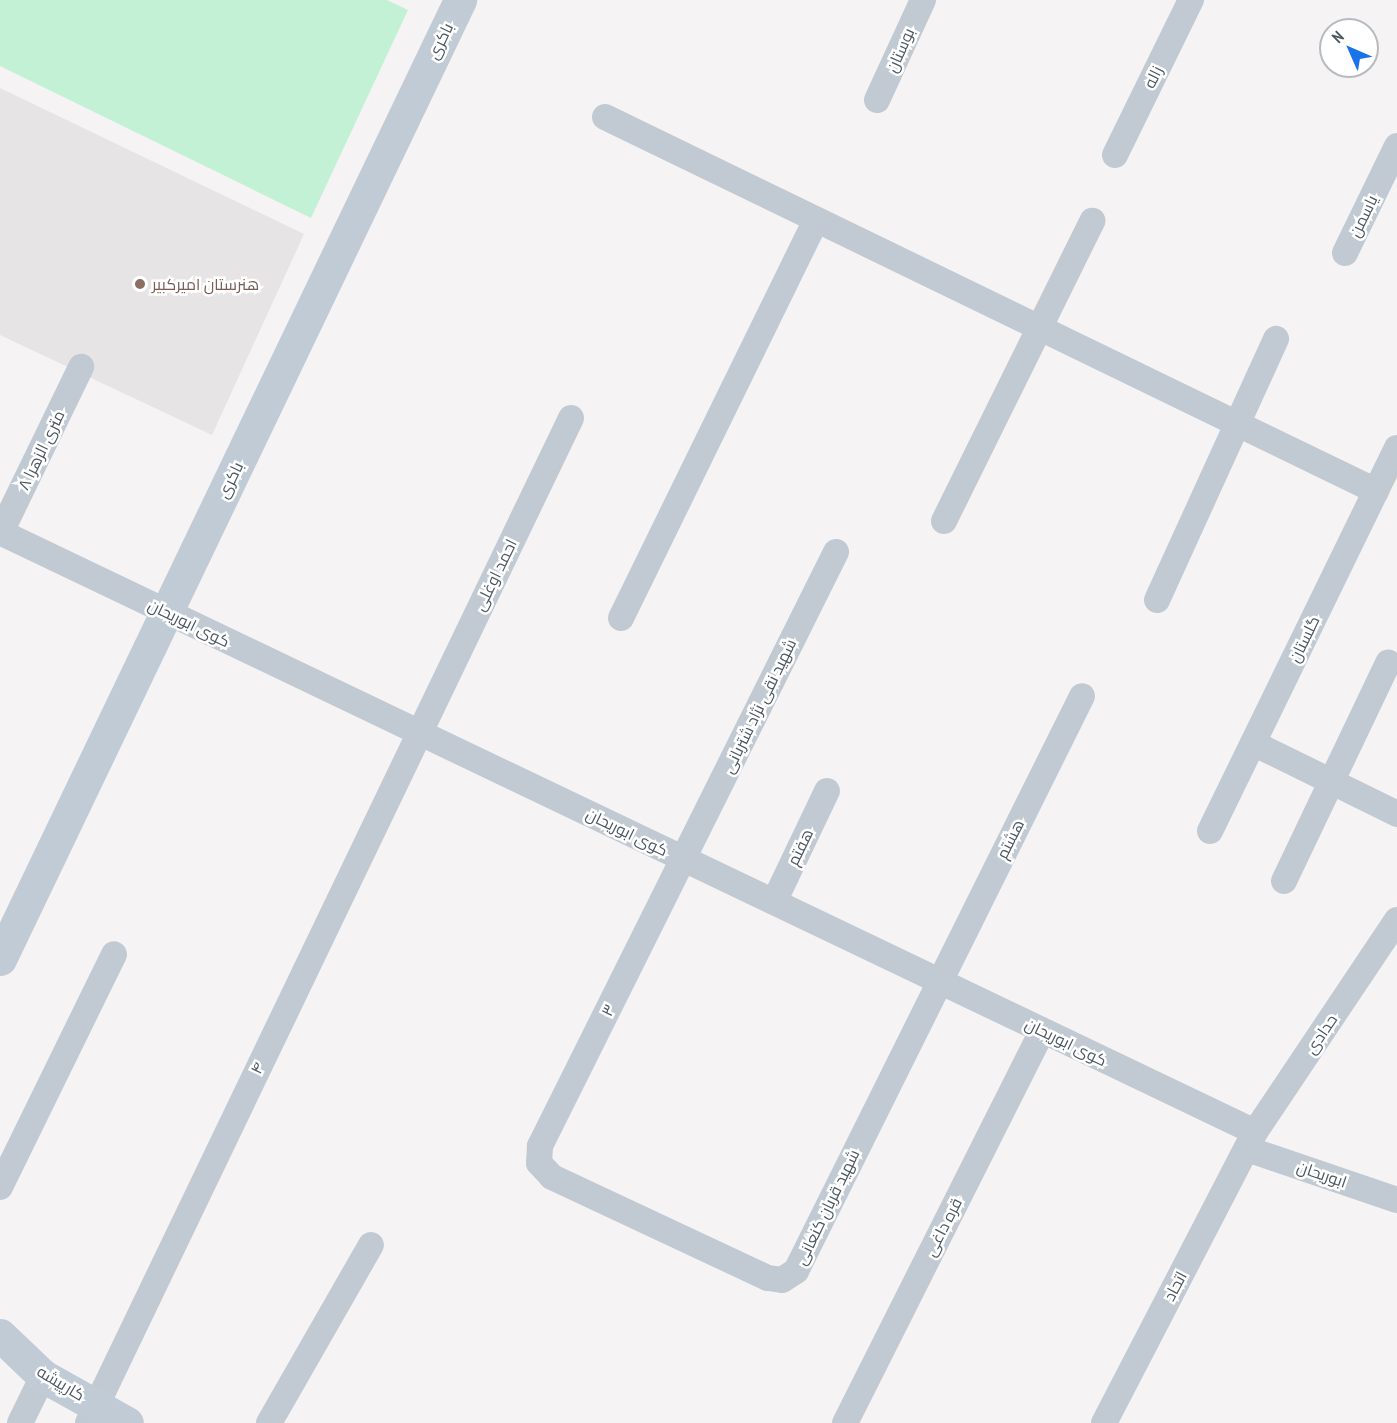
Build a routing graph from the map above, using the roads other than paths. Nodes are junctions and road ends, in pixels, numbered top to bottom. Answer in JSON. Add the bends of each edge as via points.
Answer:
{"nodes":[{"id":1,"x":460,"y":0,"type":"edge"},
{"id":2,"x":1191,"y":0,"type":"edge"},
{"id":3,"x":916,"y":2,"type":"edge"},
{"id":4,"x":878,"y":100,"type":"dead end"},
{"id":5,"x":605,"y":117,"type":"dead end"},
{"id":6,"x":1397,"y":146,"type":"edge"},
{"id":7,"x":1115,"y":155,"type":"dead end"},
{"id":8,"x":816,"y":220,"type":"junction"},
{"id":9,"x":1092,"y":221,"type":"dead end"},
{"id":10,"x":1345,"y":253,"type":"dead end"},
{"id":11,"x":1040,"y":328,"type":"junction"},
{"id":12,"x":1276,"y":339,"type":"dead end"},
{"id":13,"x":81,"y":367,"type":"dead end"},
{"id":14,"x":571,"y":418,"type":"dead end"},
{"id":15,"x":1240,"y":425,"type":"junction"},
{"id":16,"x":1397,"y":448,"type":"edge"},
{"id":17,"x":1376,"y":491,"type":"junction"},
{"id":18,"x":944,"y":521,"type":"dead end"},
{"id":19,"x":0,"y":533,"type":"edge"},
{"id":20,"x":836,"y":552,"type":"dead end"},
{"id":21,"x":1157,"y":600,"type":"dead end"},
{"id":22,"x":166,"y":612,"type":"junction"},
{"id":23,"x":621,"y":618,"type":"dead end"},
{"id":24,"x":1388,"y":663,"type":"dead end"},
{"id":25,"x":1082,"y":696,"type":"dead end"},
{"id":26,"x":419,"y":732,"type":"junction"},
{"id":27,"x":1253,"y":743,"type":"junction"},
{"id":28,"x":1335,"y":783,"type":"junction"},
{"id":29,"x":827,"y":791,"type":"dead end"},
{"id":30,"x":1397,"y":814,"type":"edge"},
{"id":31,"x":1210,"y":831,"type":"dead end"},
{"id":32,"x":683,"y":859,"type":"junction"},
{"id":33,"x":1284,"y":881,"type":"dead end"},
{"id":34,"x":774,"y":902,"type":"junction"},
{"id":35,"x":1397,"y":920,"type":"edge"},
{"id":36,"x":114,"y":954,"type":"dead end"},
{"id":37,"x":0,"y":959,"type":"edge"},
{"id":38,"x":939,"y":981,"type":"junction"},
{"id":39,"x":1042,"y":1030,"type":"junction"},
{"id":40,"x":1251,"y":1141,"type":"junction"},
{"id":41,"x":539,"y":1163,"type":"joint"},
{"id":42,"x":0,"y":1187,"type":"edge"},
{"id":43,"x":1397,"y":1200,"type":"edge"},
{"id":44,"x":370,"y":1245,"type":"dead end"},
{"id":45,"x":0,"y":1335,"type":"edge"},
{"id":46,"x":43,"y":1376,"type":"junction"},
{"id":47,"x":91,"y":1413,"type":"edge"},
{"id":48,"x":20,"y":1423,"type":"edge"},
{"id":49,"x":127,"y":1423,"type":"edge"},
{"id":50,"x":269,"y":1423,"type":"edge"},
{"id":51,"x":845,"y":1423,"type":"edge"},
{"id":52,"x":1104,"y":1423,"type":"edge"}],
"edges":[{"from":1,"to":22,"type":"street","name":"باکری"},
{"from":2,"to":7,"type":"street","name":"زاله"},
{"from":3,"to":4,"type":"street","name":"بوستان"},
{"from":5,"to":8,"type":"street"},
{"from":6,"to":10,"type":"street","name":"یاسمن"},
{"from":8,"to":11,"type":"street"},
{"from":8,"to":23,"type":"street"},
{"from":9,"to":11,"type":"street"},
{"from":11,"to":15,"type":"street"},
{"from":11,"to":18,"type":"street"},
{"from":12,"to":15,"type":"street"},
{"from":13,"to":19,"type":"street","name":"۸ متری الزهرا"},
{"from":14,"to":26,"type":"street","name":"احمد اوغلی"},
{"from":15,"to":17,"type":"street"},
{"from":15,"to":21,"type":"street"},
{"from":16,"to":17,"type":"street","name":"گلستان"},
{"from":17,"to":27,"type":"street","name":"گلستان"},
{"from":19,"to":22,"type":"street","name":"کوی ابوریحان"},
{"from":20,"to":32,"type":"street","name":"شهید نقی نژاد شتربانی"},
{"from":22,"to":26,"type":"street","name":"کوی ابوریحان"},
{"from":22,"to":37,"type":"street","name":"باکری"},
{"from":24,"to":28,"type":"street"},
{"from":25,"to":38,"type":"street","name":"هشتم"},
{"from":26,"to":32,"type":"street","name":"کوی ابوریحان"},
{"from":26,"to":47,"type":"street","name":"۴"},
{"from":27,"to":28,"type":"street"},
{"from":27,"to":31,"type":"street","name":"گلستان"},
{"from":28,"to":30,"type":"street"},
{"from":28,"to":33,"type":"street"},
{"from":29,"to":34,"type":"street","name":"هفتم"},
{"from":32,"to":34,"type":"street","name":"کوی ابوریحان"},
{"from":32,"to":41,"type":"street","name":"۳","via":[[540,1146]]},
{"from":34,"to":38,"type":"street","name":"کوی ابوریحان"},
{"from":35,"to":40,"type":"street","name":"حدادی"},
{"from":36,"to":42,"type":"street"},
{"from":38,"to":39,"type":"street","name":"کوی ابوریحان"},
{"from":38,"to":41,"type":"street","name":"شهید قربان کنعانی","via":[[796,1270],[782,1280],[552,1177]]},
{"from":39,"to":40,"type":"street","name":"کوی ابوریحان"},
{"from":39,"to":51,"type":"street","name":"قره داغی"},
{"from":40,"to":43,"type":"street","name":"ابوریحان"},
{"from":40,"to":52,"type":"street","name":"اتحاد"},
{"from":44,"to":50,"type":"street"},
{"from":45,"to":46,"type":"street","name":"کارپیشه"},
{"from":46,"to":47,"type":"street","name":"کارپیشه"},
{"from":46,"to":48,"type":"street"},
{"from":47,"to":49,"type":"street","name":"کارپیشه"}]}
